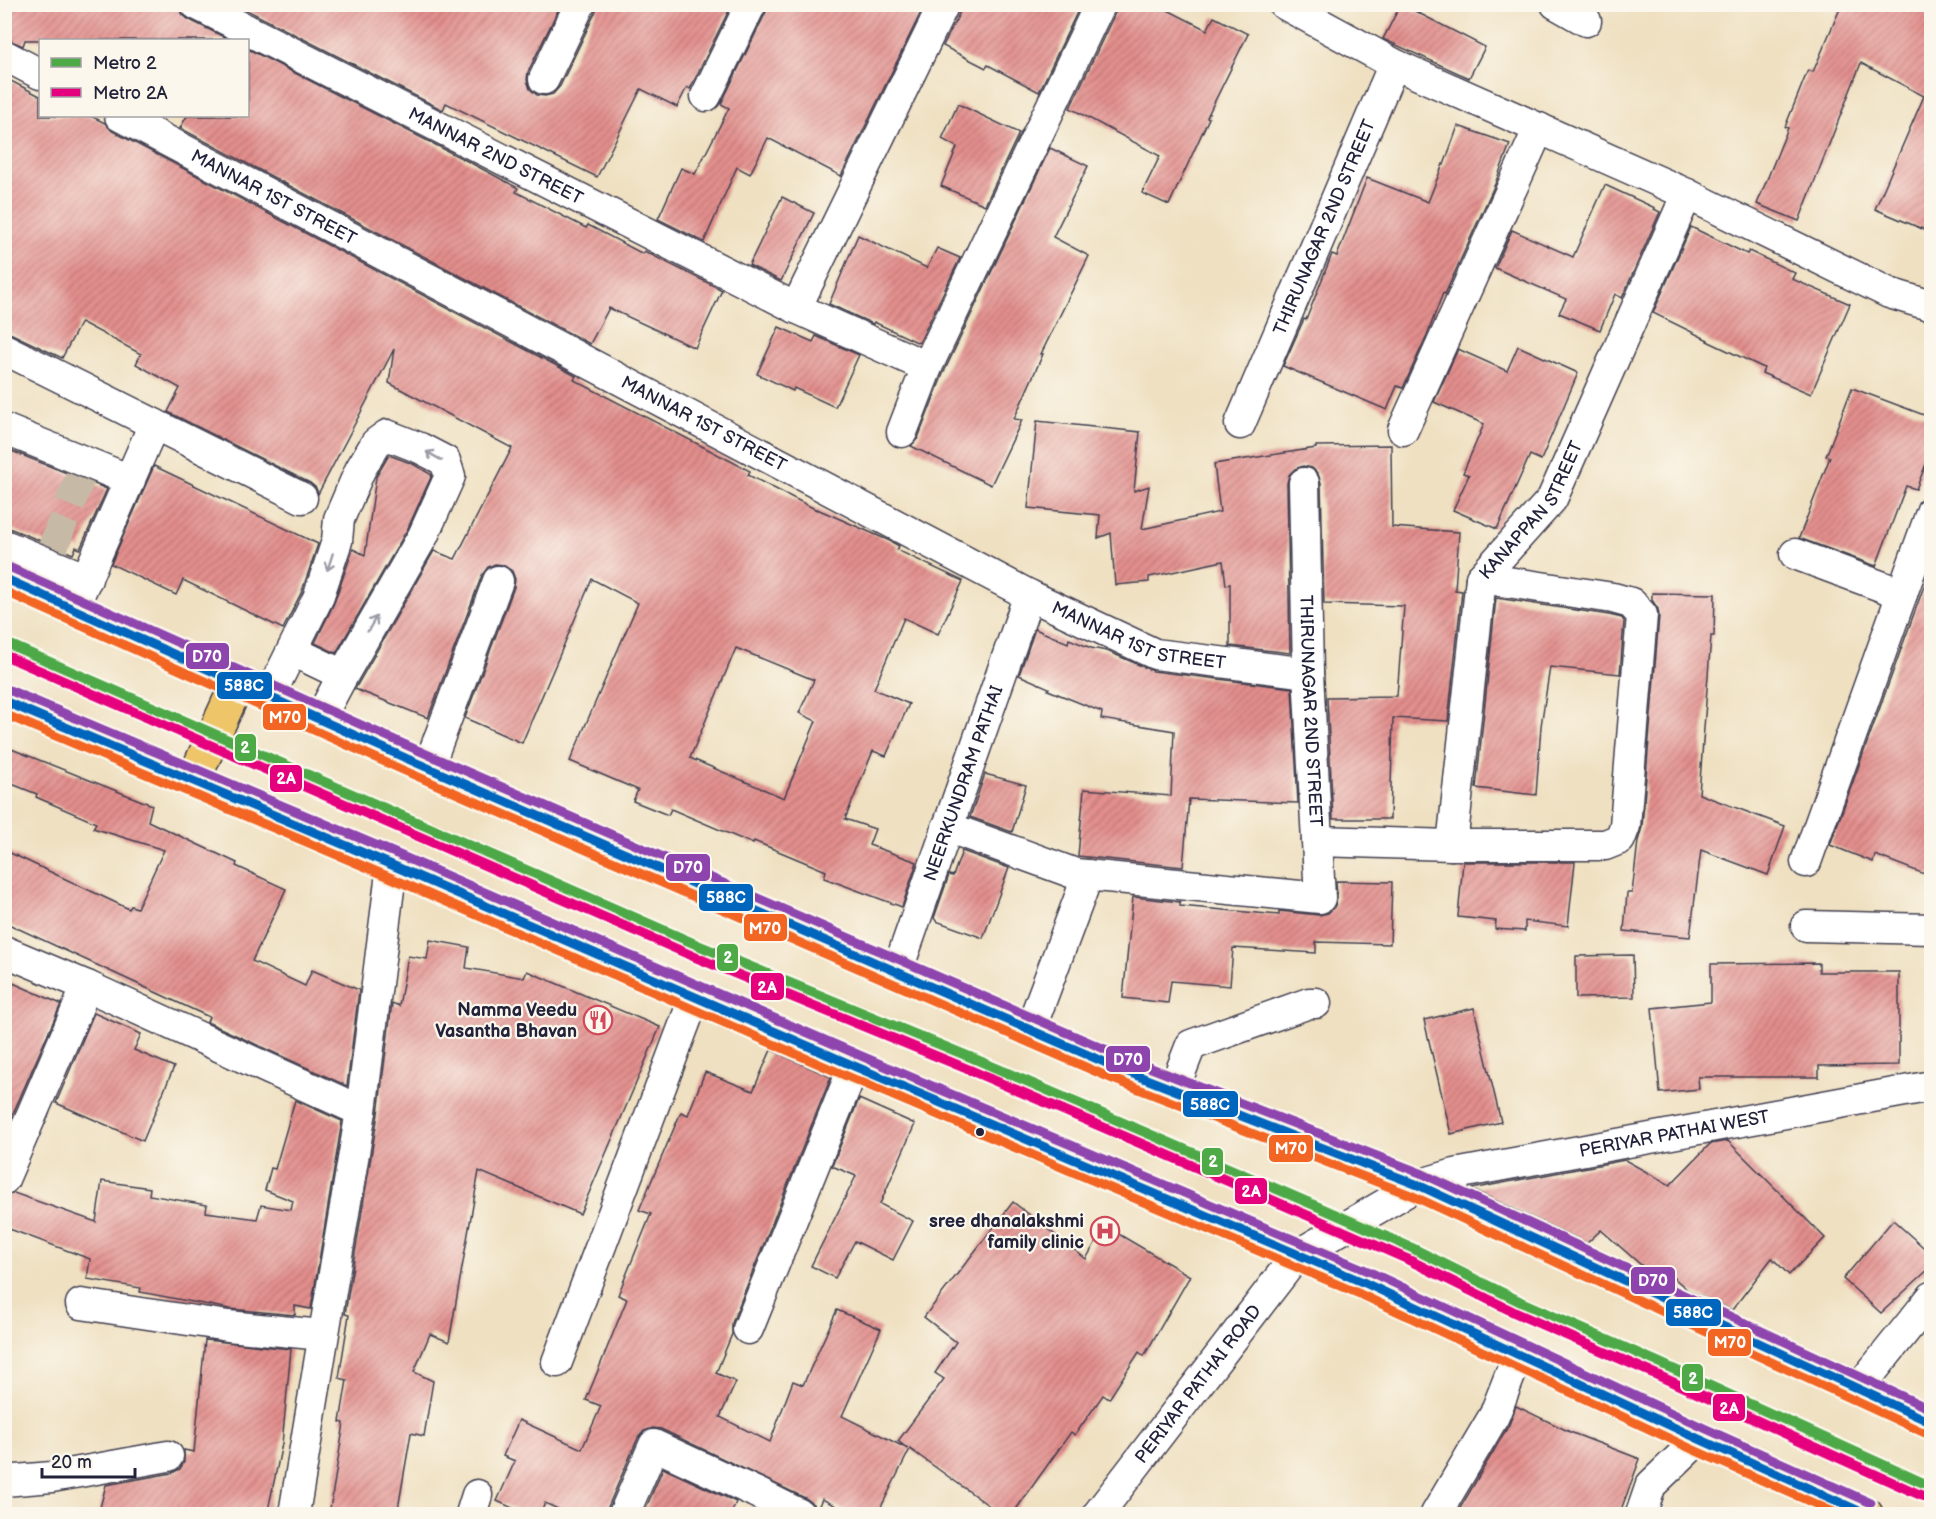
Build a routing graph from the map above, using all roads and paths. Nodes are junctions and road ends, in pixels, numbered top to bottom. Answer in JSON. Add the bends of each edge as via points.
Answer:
{"nodes":[{"id":1,"x":196,"y":4,"type":"edge"},
{"id":2,"x":580,"y":4,"type":"edge"},
{"id":3,"x":751,"y":4,"type":"edge"},
{"id":4,"x":944,"y":4,"type":"edge"},
{"id":5,"x":1100,"y":4,"type":"edge"},
{"id":6,"x":1284,"y":4,"type":"edge"},
{"id":7,"x":1556,"y":4,"type":"edge"},
{"id":8,"x":1586,"y":21,"type":"dead end"},
{"id":9,"x":4,"y":55,"type":"edge"},
{"id":10,"x":1395,"y":64,"type":"junction"},
{"id":11,"x":39,"y":73,"type":"edge"},
{"id":12,"x":544,"y":78,"type":"dead end"},
{"id":13,"x":706,"y":96,"type":"dead end"},
{"id":14,"x":122,"y":117,"type":"edge"},
{"id":15,"x":1539,"y":128,"type":"junction"},
{"id":16,"x":1687,"y":194,"type":"junction"},
{"id":17,"x":1932,"y":306,"type":"edge"},
{"id":18,"x":796,"y":308,"type":"junction"},
{"id":19,"x":4,"y":350,"type":"edge"},
{"id":20,"x":927,"y":367,"type":"junction"},
{"id":21,"x":154,"y":424,"type":"junction"},
{"id":22,"x":1240,"y":424,"type":"dead end"},
{"id":23,"x":4,"y":429,"type":"edge"},
{"id":24,"x":1403,"y":430,"type":"dead end"},
{"id":25,"x":902,"y":432,"type":"dead end"},
{"id":26,"x":130,"y":480,"type":"junction"},
{"id":27,"x":1304,"y":483,"type":"dead end"},
{"id":28,"x":302,"y":498,"type":"dead end"},
{"id":29,"x":1932,"y":510,"type":"edge"},
{"id":30,"x":4,"y":545,"type":"edge"},
{"id":31,"x":50,"y":554,"type":"junction"},
{"id":32,"x":1795,"y":554,"type":"dead end"},
{"id":33,"x":1482,"y":578,"type":"junction"},
{"id":34,"x":87,"y":579,"type":"junction"},
{"id":35,"x":498,"y":581,"type":"dead end"},
{"id":36,"x":19,"y":585,"type":"edge"},
{"id":37,"x":1029,"y":594,"type":"junction"},
{"id":38,"x":1902,"y":594,"type":"junction"},
{"id":39,"x":73,"y":609,"type":"junction"},
{"id":40,"x":293,"y":651,"type":"junction"},
{"id":41,"x":1308,"y":673,"type":"junction"},
{"id":42,"x":343,"y":675,"type":"junction"},
{"id":43,"x":238,"y":682,"type":"junction"},
{"id":44,"x":269,"y":696,"type":"junction"},
{"id":45,"x":4,"y":701,"type":"edge"},
{"id":46,"x":319,"y":720,"type":"junction"},
{"id":47,"x":428,"y":768,"type":"junction"},
{"id":48,"x":193,"y":781,"type":"junction"},
{"id":49,"x":947,"y":827,"type":"junction"},
{"id":50,"x":1317,"y":841,"type":"junction"},
{"id":51,"x":1452,"y":845,"type":"junction"},
{"id":52,"x":1806,"y":862,"type":"dead end"},
{"id":53,"x":392,"y":865,"type":"junction"},
{"id":54,"x":1088,"y":875,"type":"junction"},
{"id":55,"x":1806,"y":926,"type":"dead end"},
{"id":56,"x":1932,"y":929,"type":"edge"},
{"id":57,"x":4,"y":951,"type":"edge"},
{"id":58,"x":897,"y":972,"type":"junction"},
{"id":59,"x":87,"y":986,"type":"junction"},
{"id":60,"x":695,"y":996,"type":"junction"},
{"id":61,"x":1316,"y":1003,"type":"dead end"},
{"id":62,"x":1030,"y":1030,"type":"junction"},
{"id":63,"x":854,"y":1066,"type":"junction"},
{"id":64,"x":1932,"y":1086,"type":"edge"},
{"id":65,"x":1173,"y":1090,"type":"junction"},
{"id":66,"x":361,"y":1111,"type":"junction"},
{"id":67,"x":4,"y":1179,"type":"edge"},
{"id":68,"x":1418,"y":1185,"type":"junction"},
{"id":69,"x":1297,"y":1255,"type":"junction"},
{"id":70,"x":81,"y":1304,"type":"dead end"},
{"id":71,"x":1928,"y":1309,"type":"edge"},
{"id":72,"x":748,"y":1329,"type":"dead end"},
{"id":73,"x":323,"y":1335,"type":"junction"},
{"id":74,"x":1518,"y":1355,"type":"junction"},
{"id":75,"x":557,"y":1362,"type":"dead end"},
{"id":76,"x":1858,"y":1389,"type":"junction"},
{"id":77,"x":1932,"y":1423,"type":"edge"},
{"id":78,"x":1699,"y":1439,"type":"junction"},
{"id":79,"x":168,"y":1456,"type":"dead end"},
{"id":80,"x":4,"y":1481,"type":"edge"},
{"id":81,"x":294,"y":1515,"type":"edge"},
{"id":82,"x":624,"y":1515,"type":"edge"},
{"id":83,"x":799,"y":1515,"type":"edge"},
{"id":84,"x":1098,"y":1515,"type":"edge"},
{"id":85,"x":1436,"y":1515,"type":"edge"},
{"id":86,"x":1641,"y":1515,"type":"edge"},
{"id":87,"x":1866,"y":1515,"type":"edge"}],
"edges":[{"from":1,"to":18,"type":"street","name":"MANNAR 2ND STREET"},
{"from":2,"to":12,"type":"street"},
{"from":3,"to":13,"type":"street"},
{"from":4,"to":18,"type":"street"},
{"from":5,"to":20,"type":"street"},
{"from":6,"to":10,"type":"street"},
{"from":7,"to":8,"type":"street"},
{"from":9,"to":11,"type":"street"},
{"from":10,"to":15,"type":"street"},
{"from":10,"to":22,"type":"street","name":"THIRUNAGAR 2ND STREET"},
{"from":14,"to":37,"type":"street","name":"MANNAR 1ST STREET"},
{"from":15,"to":16,"type":"street"},
{"from":15,"to":24,"type":"street"},
{"from":16,"to":17,"type":"street","via":[[1889,293]]},
{"from":16,"to":33,"type":"street","name":"KANAPPAN STREET","via":[[1552,499]]},
{"from":18,"to":20,"type":"street","name":"MANNAR 2ND STREET"},
{"from":19,"to":21,"type":"street"},
{"from":20,"to":25,"type":"street"},
{"from":21,"to":26,"type":"street"},
{"from":21,"to":28,"type":"street"},
{"from":23,"to":26,"type":"street","via":[[85,466]]},
{"from":26,"to":34,"type":"street"},
{"from":27,"to":41,"type":"street","name":"THIRUNAGAR 2ND STREET"},
{"from":29,"to":38,"type":"street"},
{"from":30,"to":31,"type":"street"},
{"from":31,"to":34,"type":"street"},
{"from":31,"to":36,"type":"street"},
{"from":32,"to":38,"type":"street"},
{"from":33,"to":51,"type":"street","name":"KANAPPAN STREET"},
{"from":33,"to":51,"type":"street","name":"THIRUNAGAR 2ND STREET","via":[[1613,598],[1631,603],[1642,615],[1625,826],[1620,839],[1605,845]]},
{"from":34,"to":39,"type":"street"},
{"from":35,"to":47,"type":"street"},
{"from":36,"to":39,"type":"main road"},
{"from":37,"to":41,"type":"street","name":"MANNAR 1ST STREET","via":[[1155,654]]},
{"from":37,"to":49,"type":"street","name":"NEERKUNDRAM PATHAI"},
{"from":38,"to":52,"type":"street"},
{"from":39,"to":43,"type":"main road"},
{"from":40,"to":42,"type":"street"},
{"from":42,"to":40,"type":"street","one_way":true,"via":[[423,536],[450,476],[445,461],[420,447],[387,435],[376,443],[339,519],[337,541],[318,598]]},
{"from":40,"to":44,"type":"street"},
{"from":41,"to":50,"type":"street","name":"THIRUNAGAR 2ND STREET"},
{"from":42,"to":46,"type":"street"},
{"from":43,"to":44,"type":"main road"},
{"from":43,"to":48,"type":"main road"},
{"from":44,"to":46,"type":"main road"},
{"from":45,"to":48,"type":"main road"},
{"from":46,"to":47,"type":"main road"},
{"from":47,"to":58,"type":"main road"},
{"from":48,"to":53,"type":"main road"},
{"from":49,"to":54,"type":"street"},
{"from":49,"to":58,"type":"street","name":"NEERKUNDRAM PATHAI"},
{"from":50,"to":51,"type":"street","name":"THIRUNAGAR 2ND STREET"},
{"from":50,"to":54,"type":"street","via":[[1320,898]]},
{"from":53,"to":60,"type":"main road"},
{"from":53,"to":66,"type":"street"},
{"from":54,"to":62,"type":"street"},
{"from":55,"to":56,"type":"street"},
{"from":57,"to":59,"type":"street"},
{"from":58,"to":62,"type":"main road"},
{"from":59,"to":66,"type":"street"},
{"from":59,"to":67,"type":"street"},
{"from":60,"to":63,"type":"main road"},
{"from":60,"to":75,"type":"street"},
{"from":61,"to":65,"type":"street","via":[[1191,1046]]},
{"from":62,"to":65,"type":"main road"},
{"from":63,"to":69,"type":"main road"},
{"from":63,"to":72,"type":"street"},
{"from":64,"to":68,"type":"street","name":"PERIYAR PATHAI WEST","via":[[1455,1174]]},
{"from":65,"to":68,"type":"main road"},
{"from":66,"to":73,"type":"street"},
{"from":68,"to":69,"type":"street","name":"PERIYAR PATHAI WEST"},
{"from":68,"to":76,"type":"main road"},
{"from":69,"to":74,"type":"main road"},
{"from":69,"to":84,"type":"street","name":"PERIYAR PATHAI ROAD"},
{"from":70,"to":73,"type":"street","via":[[228,1326]]},
{"from":71,"to":76,"type":"street"},
{"from":73,"to":81,"type":"street"},
{"from":74,"to":78,"type":"main road"},
{"from":74,"to":85,"type":"street","via":[[1494,1416]]},
{"from":76,"to":77,"type":"main road"},
{"from":78,"to":86,"type":"street","via":[[1651,1485]]},
{"from":78,"to":87,"type":"main road"},
{"from":79,"to":80,"type":"street","via":[[64,1475]]},
{"from":82,"to":83,"type":"street","via":[[654,1445]]}]}
